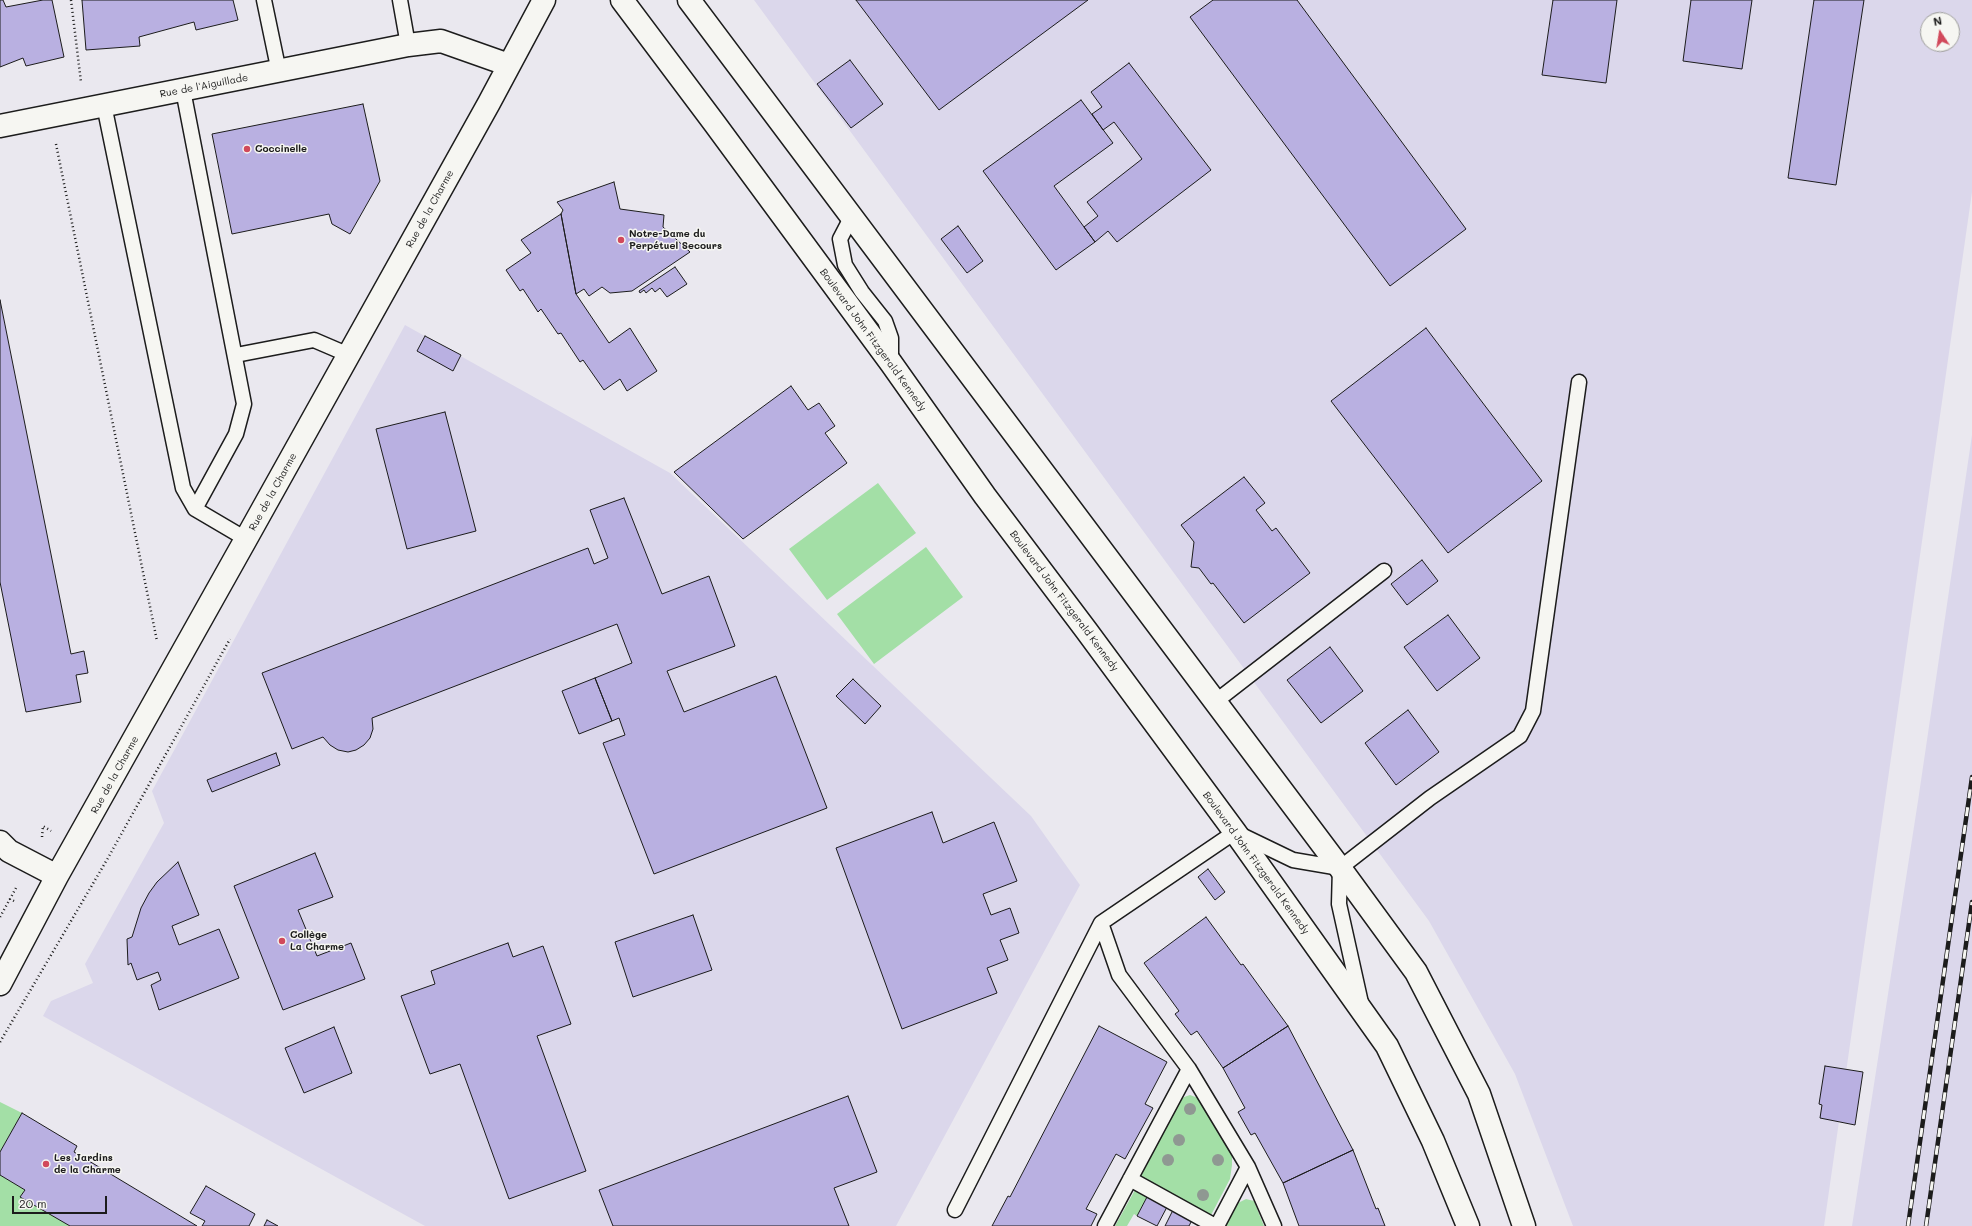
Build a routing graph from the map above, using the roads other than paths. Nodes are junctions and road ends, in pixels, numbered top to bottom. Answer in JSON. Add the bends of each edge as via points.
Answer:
{"nodes":[{"id":1,"x":264,"y":0,"type":"edge"},
{"id":2,"x":400,"y":0,"type":"edge"},
{"id":3,"x":544,"y":0,"type":"edge"},
{"id":4,"x":622,"y":0,"type":"edge"},
{"id":5,"x":689,"y":0,"type":"edge"},
{"id":6,"x":408,"y":45,"type":"junction"},
{"id":7,"x":509,"y":65,"type":"junction"},
{"id":8,"x":279,"y":72,"type":"junction"},
{"id":9,"x":183,"y":90,"type":"junction"},
{"id":10,"x":94,"y":106,"type":"junction"},
{"id":11,"x":0,"y":126,"type":"edge"},
{"id":12,"x":852,"y":216,"type":"junction"},
{"id":13,"x":236,"y":355,"type":"junction"},
{"id":14,"x":349,"y":355,"type":"junction"},
{"id":15,"x":891,"y":363,"type":"junction"},
{"id":16,"x":1579,"y":382,"type":"dead end"},
{"id":17,"x":195,"y":509,"type":"junction"},
{"id":18,"x":246,"y":539,"type":"junction"},
{"id":19,"x":1384,"y":571,"type":"dead end"},
{"id":20,"x":1215,"y":702,"type":"junction"},
{"id":21,"x":1235,"y":832,"type":"junction"},
{"id":22,"x":0,"y":842,"type":"edge"},
{"id":23,"x":1340,"y":868,"type":"junction"},
{"id":24,"x":57,"y":876,"type":"junction"},
{"id":25,"x":1100,"y":923,"type":"junction"},
{"id":26,"x":0,"y":984,"type":"edge"},
{"id":27,"x":1363,"y":1012,"type":"junction"},
{"id":28,"x":1189,"y":1069,"type":"junction"},
{"id":29,"x":1248,"y":1166,"type":"junction"},
{"id":30,"x":1130,"y":1179,"type":"junction"},
{"id":31,"x":955,"y":1210,"type":"dead end"},
{"id":32,"x":1105,"y":1226,"type":"edge"},
{"id":33,"x":1216,"y":1226,"type":"edge"},
{"id":34,"x":1274,"y":1226,"type":"edge"},
{"id":35,"x":1468,"y":1226,"type":"edge"},
{"id":36,"x":1524,"y":1226,"type":"edge"}],
"edges":[{"from":1,"to":8,"type":"lane"},
{"from":2,"to":6,"type":"lane"},
{"from":3,"to":7,"type":"main road","name":"Rue de la Charme"},
{"from":4,"to":15,"type":"main road","name":"Boulevard John Fitzgerald Kennedy"},
{"from":5,"to":12,"type":"main road"},
{"from":6,"to":7,"type":"main road","name":"Rue de l'Aiguillade","via":[[441,41]]},
{"from":6,"to":8,"type":"main road","name":"Rue de l'Aiguillade"},
{"from":7,"to":14,"type":"main road","name":"Rue de la Charme"},
{"from":8,"to":9,"type":"main road","name":"Rue de l'Aiguillade"},
{"from":9,"to":10,"type":"main road","name":"Rue de l'Aiguillade"},
{"from":9,"to":13,"type":"lane"},
{"from":10,"to":11,"type":"main road","name":"Rue de l'Aiguillade"},
{"from":10,"to":17,"type":"lane","via":[[183,488]]},
{"from":12,"to":15,"type":"lane","via":[[840,239],[845,265],[885,321],[891,338]]},
{"from":12,"to":20,"type":"main road"},
{"from":13,"to":14,"type":"lane","via":[[314,340]]},
{"from":13,"to":17,"type":"lane","via":[[244,404],[236,434]]},
{"from":14,"to":18,"type":"main road","name":"Rue de la Charme"},
{"from":15,"to":21,"type":"main road","name":"Boulevard John Fitzgerald Kennedy","via":[[985,496]]},
{"from":16,"to":23,"type":"lane","via":[[1533,711],[1520,736],[1430,798]]},
{"from":17,"to":18,"type":"lane"},
{"from":18,"to":24,"type":"main road","name":"Rue de la Charme"},
{"from":19,"to":20,"type":"lane"},
{"from":20,"to":23,"type":"main road"},
{"from":21,"to":23,"type":"lane","via":[[1293,860]]},
{"from":21,"to":25,"type":"lane"},
{"from":21,"to":27,"type":"main road","name":"Boulevard John Fitzgerald Kennedy"},
{"from":22,"to":24,"type":"main road","via":[[9,850]]},
{"from":23,"to":27,"type":"lane","via":[[1339,904]]},
{"from":23,"to":36,"type":"main road","via":[[1416,972],[1479,1094]]},
{"from":24,"to":26,"type":"main road","name":"Rue de la Charme"},
{"from":25,"to":28,"type":"lane","via":[[1119,975]]},
{"from":25,"to":31,"type":"lane"},
{"from":27,"to":35,"type":"main road","name":"Boulevard John Fitzgerald Kennedy","via":[[1387,1046],[1433,1141]]},
{"from":28,"to":29,"type":"lane"},
{"from":28,"to":30,"type":"lane"},
{"from":29,"to":33,"type":"lane"},
{"from":29,"to":34,"type":"lane"},
{"from":30,"to":32,"type":"lane"},
{"from":30,"to":33,"type":"lane"}]}
